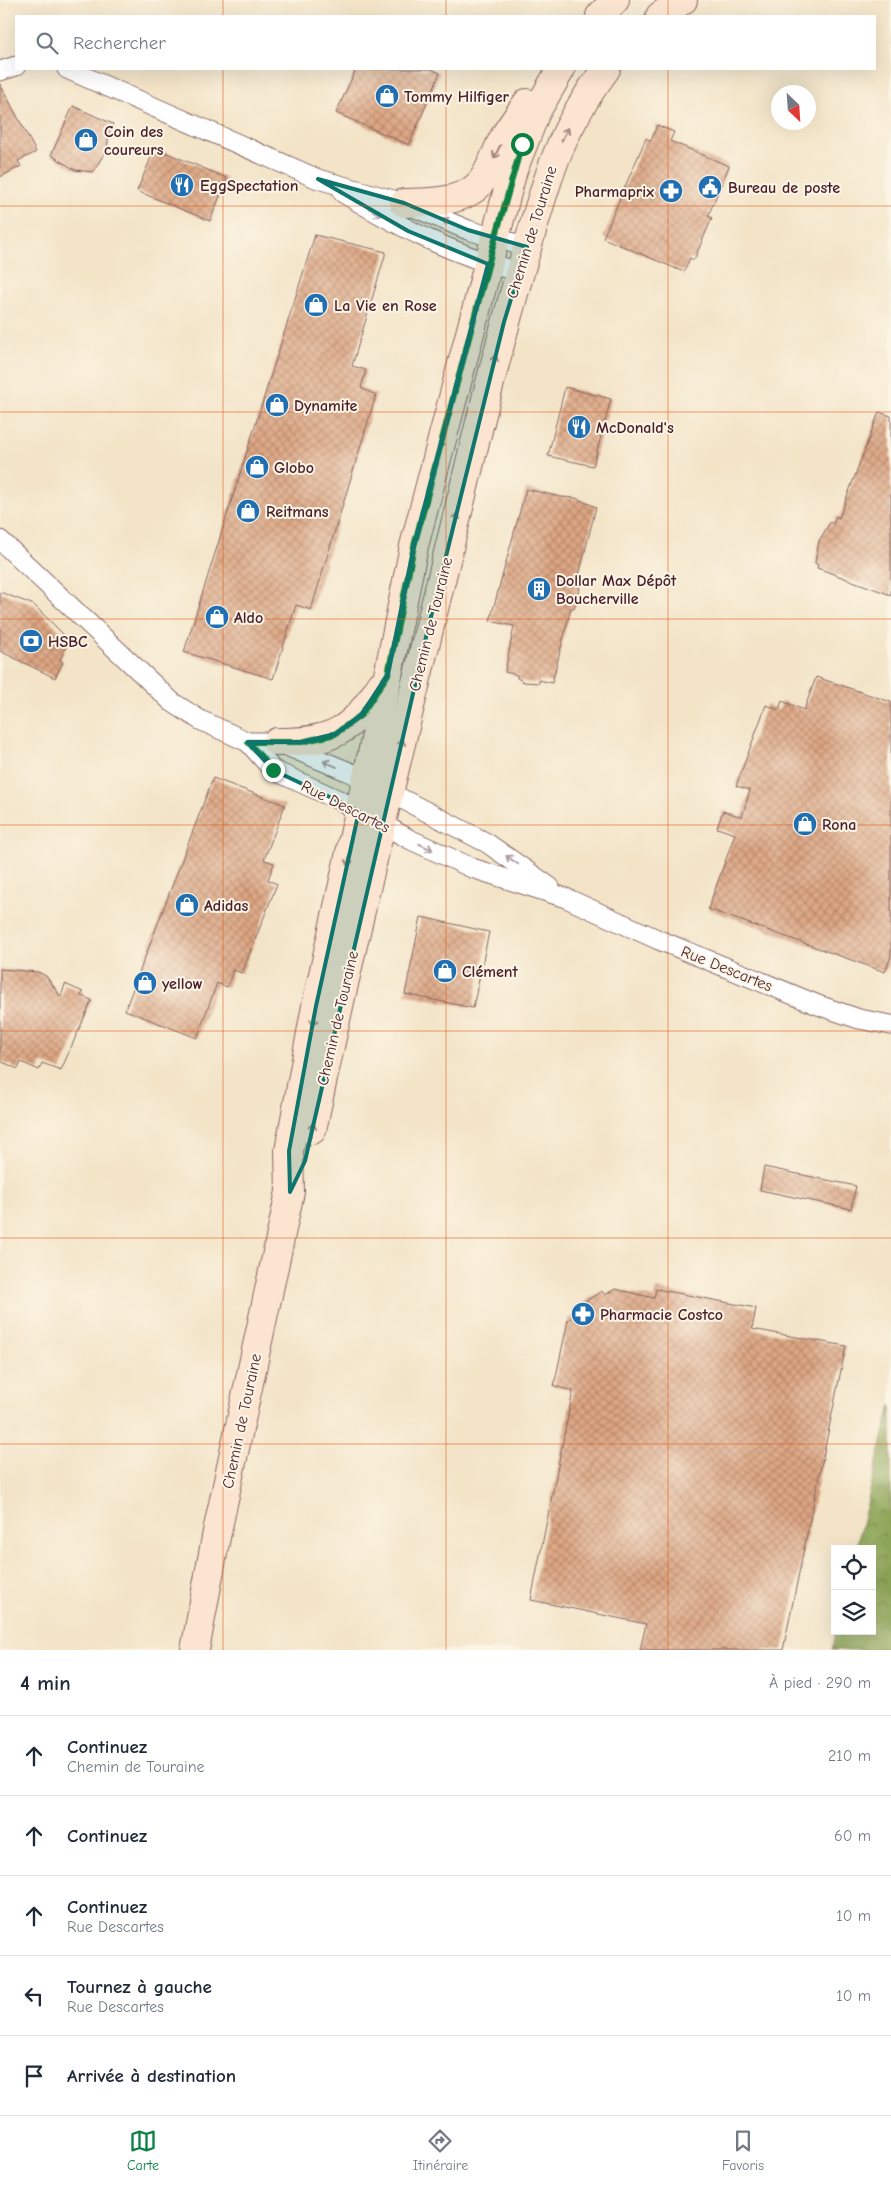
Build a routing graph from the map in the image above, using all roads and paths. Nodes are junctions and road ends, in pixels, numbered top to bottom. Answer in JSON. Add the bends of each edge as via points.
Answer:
{"nodes":[{"id":1,"x":615,"y":0,"type":"edge"},
{"id":2,"x":683,"y":0,"type":"edge"},
{"id":3,"x":601,"y":15,"type":"edge"},
{"id":4,"x":661,"y":15,"type":"edge"},
{"id":5,"x":15,"y":66,"type":"edge"},
{"id":6,"x":69,"y":70,"type":"edge"},
{"id":7,"x":553,"y":70,"type":"edge"},
{"id":8,"x":559,"y":70,"type":"edge"},
{"id":9,"x":605,"y":70,"type":"edge"},
{"id":10,"x":0,"y":72,"type":"edge"},
{"id":11,"x":318,"y":179,"type":"junction"},
{"id":12,"x":404,"y":203,"type":"junction"},
{"id":13,"x":491,"y":251,"type":"junction"},
{"id":14,"x":523,"y":259,"type":"junction"},
{"id":15,"x":0,"y":540,"type":"edge"},
{"id":16,"x":388,"y":674,"type":"junction"},
{"id":17,"x":248,"y":742,"type":"junction"},
{"id":18,"x":277,"y":742,"type":"junction"},
{"id":19,"x":378,"y":787,"type":"junction"},
{"id":20,"x":371,"y":818,"type":"junction"},
{"id":21,"x":566,"y":898,"type":"junction"},
{"id":22,"x":891,"y":1025,"type":"edge"},
{"id":23,"x":195,"y":1650,"type":"edge"}],
"edges":[{"from":1,"to":3,"type":"street"},
{"from":2,"to":4,"type":"street"},
{"from":5,"to":10,"type":"street"},
{"from":6,"to":11,"type":"street"},
{"from":7,"to":12,"type":"street","one_way":true,"via":[[514,122],[485,175],[473,190],[436,202]]},
{"from":8,"to":13,"type":"street","name":"Chemin de Touraine","via":[[522,144]]},
{"from":14,"to":9,"type":"street","name":"Chemin de Touraine","one_way":true,"via":[[559,145]]},
{"from":11,"to":12,"type":"street"},
{"from":11,"to":13,"type":"street","one_way":true,"via":[[408,231]]},
{"from":13,"to":12,"type":"street","one_way":true},
{"from":13,"to":14,"type":"street"},
{"from":13,"to":14,"type":"street"},
{"from":13,"to":16,"type":"street","name":"Chemin de Touraine","via":[[414,546]]},
{"from":19,"to":14,"type":"street","name":"Chemin de Touraine","one_way":true,"via":[[427,632]]},
{"from":15,"to":17,"type":"street","via":[[172,702],[200,720]]},
{"from":16,"to":18,"type":"street","via":[[361,715],[344,729],[314,740]]},
{"from":16,"to":19,"type":"street","name":"Chemin de Touraine"},
{"from":17,"to":18,"type":"street","name":"Rue Descartes"},
{"from":17,"to":20,"type":"street","name":"Rue Descartes","via":[[273,770]]},
{"from":19,"to":18,"type":"street","name":"Rue Descartes","one_way":true},
{"from":19,"to":20,"type":"street","name":"Chemin de Touraine"},
{"from":21,"to":19,"type":"street","name":"Rue Descartes","one_way":true,"via":[[488,843]]},
{"from":20,"to":21,"type":"street","name":"Rue Descartes","one_way":true,"via":[[472,868]]},
{"from":20,"to":23,"type":"street","name":"Chemin de Touraine","via":[[316,1006],[290,1151],[290,1192]]},
{"from":21,"to":22,"type":"street","name":"Rue Descartes","via":[[818,1005],[859,1019]]}]}
